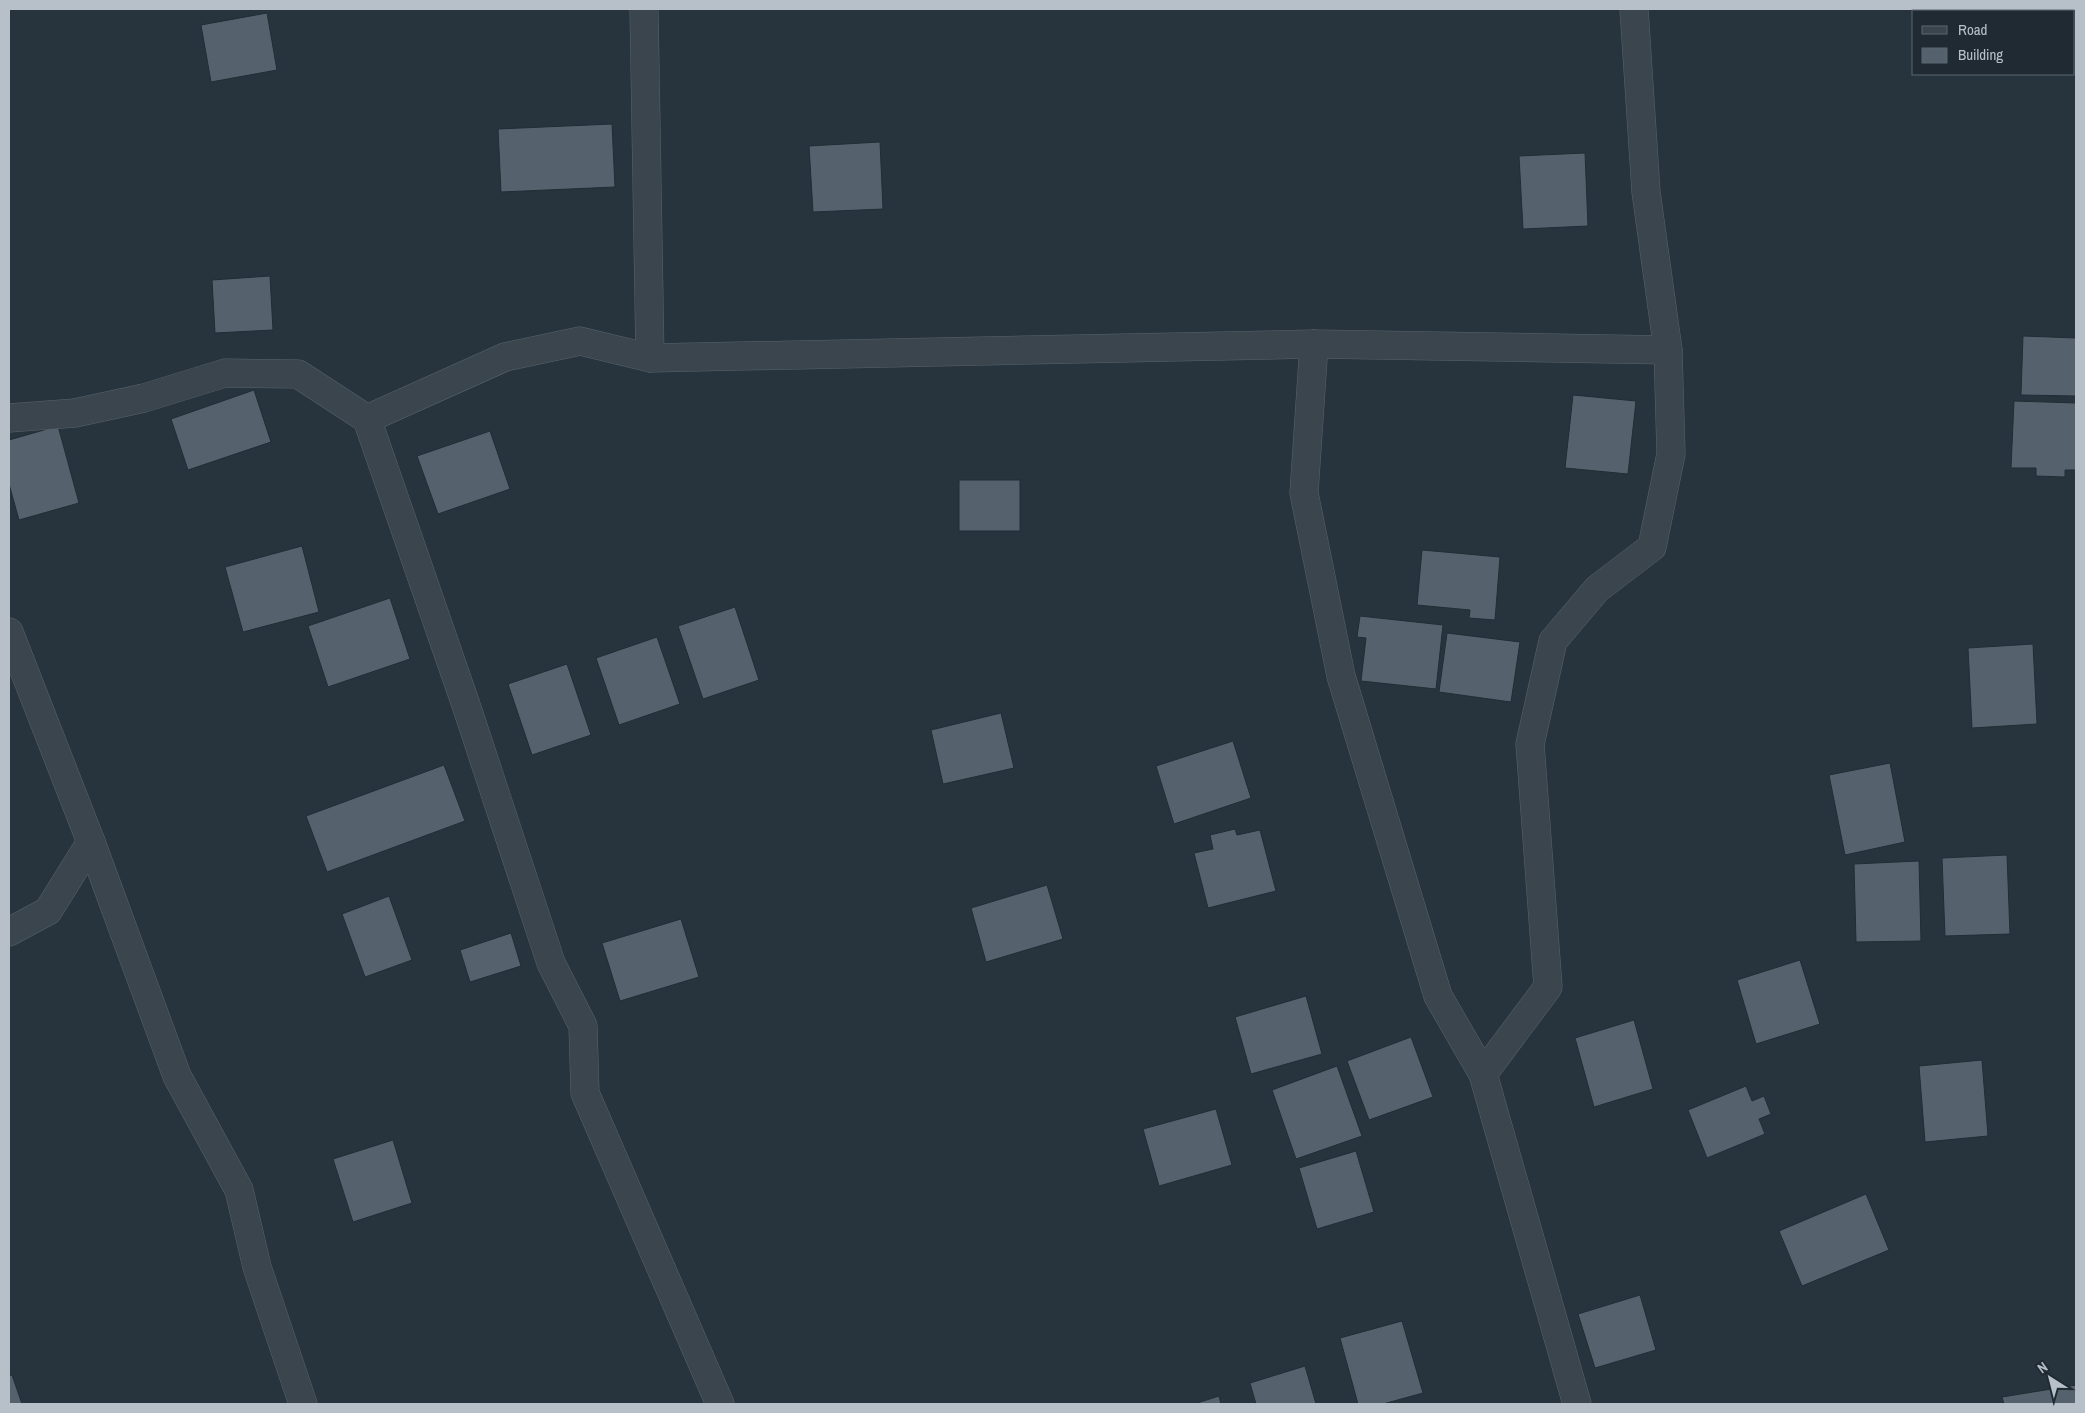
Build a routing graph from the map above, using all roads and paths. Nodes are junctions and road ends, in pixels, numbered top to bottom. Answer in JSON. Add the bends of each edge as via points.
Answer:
{"nodes":[{"id":1,"x":644,"y":9,"type":"edge"},
{"id":2,"x":1634,"y":9,"type":"edge"},
{"id":3,"x":1314,"y":344,"type":"junction"},
{"id":4,"x":1668,"y":350,"type":"junction"},
{"id":5,"x":650,"y":358,"type":"junction"},
{"id":6,"x":9,"y":418,"type":"edge"},
{"id":7,"x":367,"y":419,"type":"junction"},
{"id":8,"x":9,"y":632,"type":"edge"},
{"id":9,"x":91,"y":842,"type":"junction"},
{"id":10,"x":9,"y":932,"type":"edge"},
{"id":11,"x":1483,"y":1074,"type":"junction"},
{"id":12,"x":303,"y":1404,"type":"edge"},
{"id":13,"x":720,"y":1404,"type":"edge"},
{"id":14,"x":1577,"y":1404,"type":"edge"}],
"edges":[{"from":1,"to":5,"type":"street"},
{"from":2,"to":4,"type":"street","via":[[1646,192]]},
{"from":3,"to":4,"type":"street"},
{"from":3,"to":5,"type":"street"},
{"from":3,"to":11,"type":"street","via":[[1304,493],[1341,676],[1438,996]]},
{"from":4,"to":11,"type":"street","via":[[1671,454],[1652,547],[1597,589],[1554,641],[1530,744],[1548,987]]},
{"from":5,"to":7,"type":"street","via":[[580,341],[561,345],[505,358]]},
{"from":6,"to":7,"type":"street","via":[[74,414],[144,398],[225,373],[298,374]]},
{"from":7,"to":13,"type":"street","via":[[552,963],[583,1026],[585,1093]]},
{"from":8,"to":9,"type":"street"},
{"from":9,"to":10,"type":"street","via":[[48,911]]},
{"from":9,"to":12,"type":"street","via":[[177,1076],[238,1190],[257,1267]]},
{"from":11,"to":14,"type":"street"}]}
